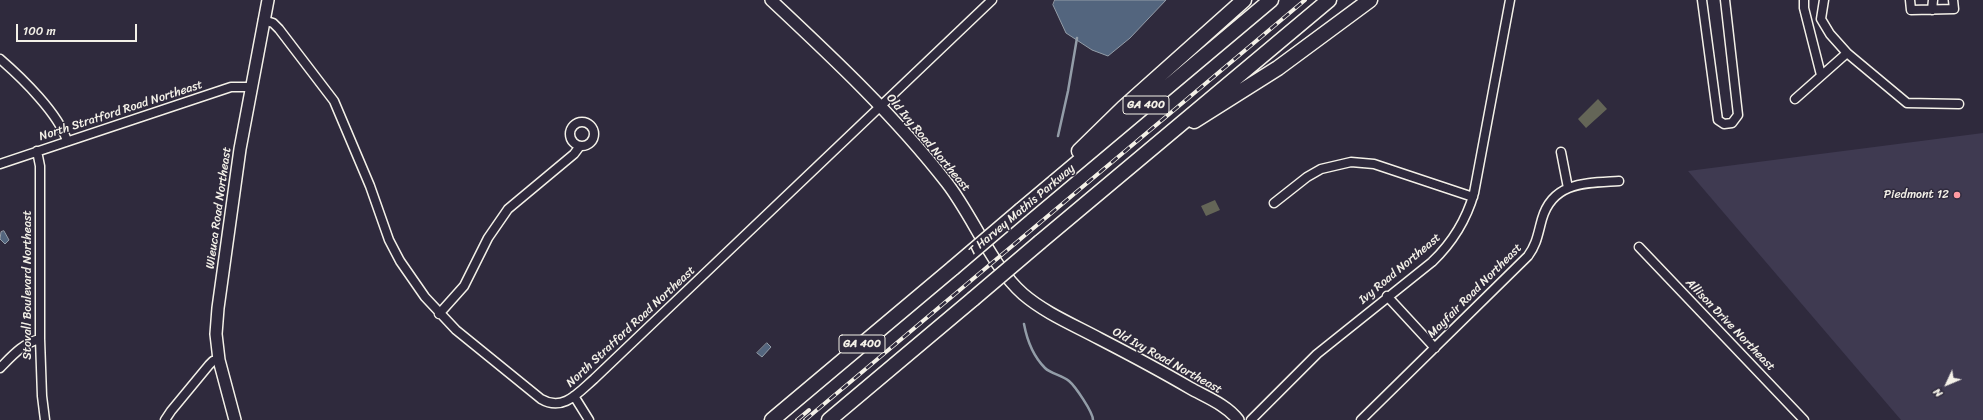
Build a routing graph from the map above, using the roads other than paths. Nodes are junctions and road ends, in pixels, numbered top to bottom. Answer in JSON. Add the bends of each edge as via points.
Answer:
{"nodes":[{"id":1,"x":268,"y":0,"type":"edge"},
{"id":2,"x":771,"y":0,"type":"edge"},
{"id":3,"x":992,"y":0,"type":"edge"},
{"id":4,"x":1244,"y":0,"type":"edge"},
{"id":5,"x":1272,"y":0,"type":"edge"},
{"id":6,"x":1329,"y":0,"type":"edge"},
{"id":7,"x":1370,"y":0,"type":"edge"},
{"id":8,"x":1510,"y":0,"type":"edge"},
{"id":9,"x":1702,"y":0,"type":"edge"},
{"id":10,"x":1725,"y":0,"type":"edge"},
{"id":11,"x":1804,"y":0,"type":"edge"},
{"id":12,"x":1824,"y":0,"type":"edge"},
{"id":13,"x":1910,"y":0,"type":"edge"},
{"id":14,"x":1933,"y":0,"type":"edge"},
{"id":15,"x":1953,"y":0,"type":"edge"},
{"id":16,"x":1932,"y":10,"type":"junction"},
{"id":17,"x":1822,"y":16,"type":"junction"},
{"id":18,"x":263,"y":20,"type":"junction"},
{"id":19,"x":1807,"y":21,"type":"junction"},
{"id":20,"x":1847,"y":53,"type":"junction"},
{"id":21,"x":0,"y":59,"type":"edge"},
{"id":22,"x":1821,"y":75,"type":"junction"},
{"id":23,"x":251,"y":86,"type":"junction"},
{"id":24,"x":1795,"y":99,"type":"dead end"},
{"id":25,"x":1959,"y":104,"type":"dead end"},
{"id":26,"x":880,"y":106,"type":"junction"},
{"id":27,"x":1166,"y":136,"type":"junction"},
{"id":28,"x":67,"y":140,"type":"junction"},
{"id":29,"x":580,"y":146,"type":"dead end"},
{"id":30,"x":37,"y":151,"type":"junction"},
{"id":31,"x":1561,"y":152,"type":"dead end"},
{"id":32,"x":0,"y":164,"type":"edge"},
{"id":33,"x":1619,"y":181,"type":"dead end"},
{"id":34,"x":1568,"y":188,"type":"junction"},
{"id":35,"x":1473,"y":197,"type":"junction"},
{"id":36,"x":1274,"y":203,"type":"dead end"},
{"id":37,"x":1021,"y":210,"type":"junction"},
{"id":38,"x":1639,"y":247,"type":"dead end"},
{"id":39,"x":1387,"y":296,"type":"junction"},
{"id":40,"x":439,"y":314,"type":"junction"},
{"id":41,"x":40,"y":339,"type":"junction"},
{"id":42,"x":1435,"y":348,"type":"junction"},
{"id":43,"x":219,"y":360,"type":"junction"},
{"id":44,"x":0,"y":368,"type":"edge"},
{"id":45,"x":574,"y":396,"type":"junction"},
{"id":46,"x":45,"y":420,"type":"edge"},
{"id":47,"x":165,"y":420,"type":"edge"},
{"id":48,"x":235,"y":420,"type":"edge"},
{"id":49,"x":590,"y":420,"type":"edge"},
{"id":50,"x":772,"y":420,"type":"edge"},
{"id":51,"x":829,"y":420,"type":"edge"},
{"id":52,"x":1238,"y":420,"type":"edge"},
{"id":53,"x":1251,"y":420,"type":"edge"},
{"id":54,"x":1361,"y":420,"type":"edge"},
{"id":55,"x":1804,"y":420,"type":"edge"}],
"edges":[{"from":1,"to":18,"type":"street","name":"Wieuca Road Northeast"},
{"from":2,"to":26,"type":"street","name":"Old Ivy Road Northeast"},
{"from":3,"to":26,"type":"street","name":"North Stratford Road Northeast"},
{"from":4,"to":37,"type":"highway","via":[[1118,113]]},
{"from":5,"to":37,"type":"highway","name":"T Harvey Mathis Parkway","number":"GA 400"},
{"from":6,"to":27,"type":"highway","number":"GA 400"},
{"from":7,"to":27,"type":"highway","via":[[1252,86],[1213,111]]},
{"from":8,"to":35,"type":"street","name":"Ivy Road Northeast"},
{"from":9,"to":10,"type":"street","via":[[1718,120],[1724,124],[1732,123],[1738,115]]},
{"from":11,"to":19,"type":"street"},
{"from":12,"to":17,"type":"street"},
{"from":13,"to":16,"type":"street","via":[[1911,10]]},
{"from":14,"to":16,"type":"street"},
{"from":15,"to":16,"type":"street","via":[[1954,9]]},
{"from":17,"to":19,"type":"street"},
{"from":17,"to":20,"type":"street","via":[[1821,19],[1830,34]]},
{"from":18,"to":23,"type":"street","name":"Wieuca Road Northeast"},
{"from":18,"to":40,"type":"street","name":"North Stratford Road Northeast","via":[[279,29],[334,101],[368,180],[389,240],[408,273]]},
{"from":19,"to":22,"type":"street"},
{"from":20,"to":22,"type":"street"},
{"from":20,"to":25,"type":"street","via":[[1907,103]]},
{"from":21,"to":28,"type":"street","via":[[36,94],[61,126]]},
{"from":22,"to":24,"type":"street"},
{"from":23,"to":28,"type":"street","name":"North Stratford Road Northeast","via":[[232,87]]},
{"from":23,"to":43,"type":"street","name":"Wieuca Road Northeast","via":[[218,308],[216,334]]},
{"from":26,"to":45,"type":"street","name":"North Stratford Road Northeast"},
{"from":26,"to":52,"type":"street","name":"Old Ivy Road Northeast","via":[[946,182],[1001,267],[1021,292],[1043,309],[1225,408]]},
{"from":27,"to":51,"type":"highway","number":"GA 400","bridge":true},
{"from":28,"to":30,"type":"street","name":"North Stratford Road Northeast"},
{"from":29,"to":40,"type":"street","via":[[499,219],[464,286]]},
{"from":30,"to":32,"type":"street","name":"North Stratford Road Northeast"},
{"from":30,"to":41,"type":"street","name":"Stovall Boulevard Northeast","via":[[40,166]]},
{"from":31,"to":34,"type":"street"},
{"from":33,"to":34,"type":"street","name":"Mayfair Road Northeast","via":[[1583,183]]},
{"from":34,"to":42,"type":"street","name":"Mayfair Road Northeast","via":[[1555,196],[1547,208],[1537,242],[1528,256]]},
{"from":35,"to":36,"type":"street","via":[[1374,164],[1351,162],[1314,173],[1294,185]]},
{"from":35,"to":39,"type":"street","name":"Ivy Road Northeast","via":[[1459,231],[1444,251]]},
{"from":37,"to":50,"type":"highway","name":"T Harvey Mathis Parkway","number":"GA 400","bridge":true},
{"from":38,"to":55,"type":"street","name":"Allison Drive Northeast"},
{"from":39,"to":42,"type":"street"},
{"from":39,"to":53,"type":"street","name":"Ivy Road Northeast","via":[[1317,354]]},
{"from":40,"to":45,"type":"street","name":"North Stratford Road Northeast","via":[[541,399],[561,404]]},
{"from":41,"to":44,"type":"street","via":[[23,346]]},
{"from":41,"to":46,"type":"street","name":"Stovall Boulevard Northeast"},
{"from":42,"to":54,"type":"street","name":"Mayfair Road Northeast"},
{"from":43,"to":47,"type":"street","via":[[209,365]]},
{"from":43,"to":48,"type":"street","name":"Wieuca Road Northeast"},
{"from":45,"to":49,"type":"street"}]}
